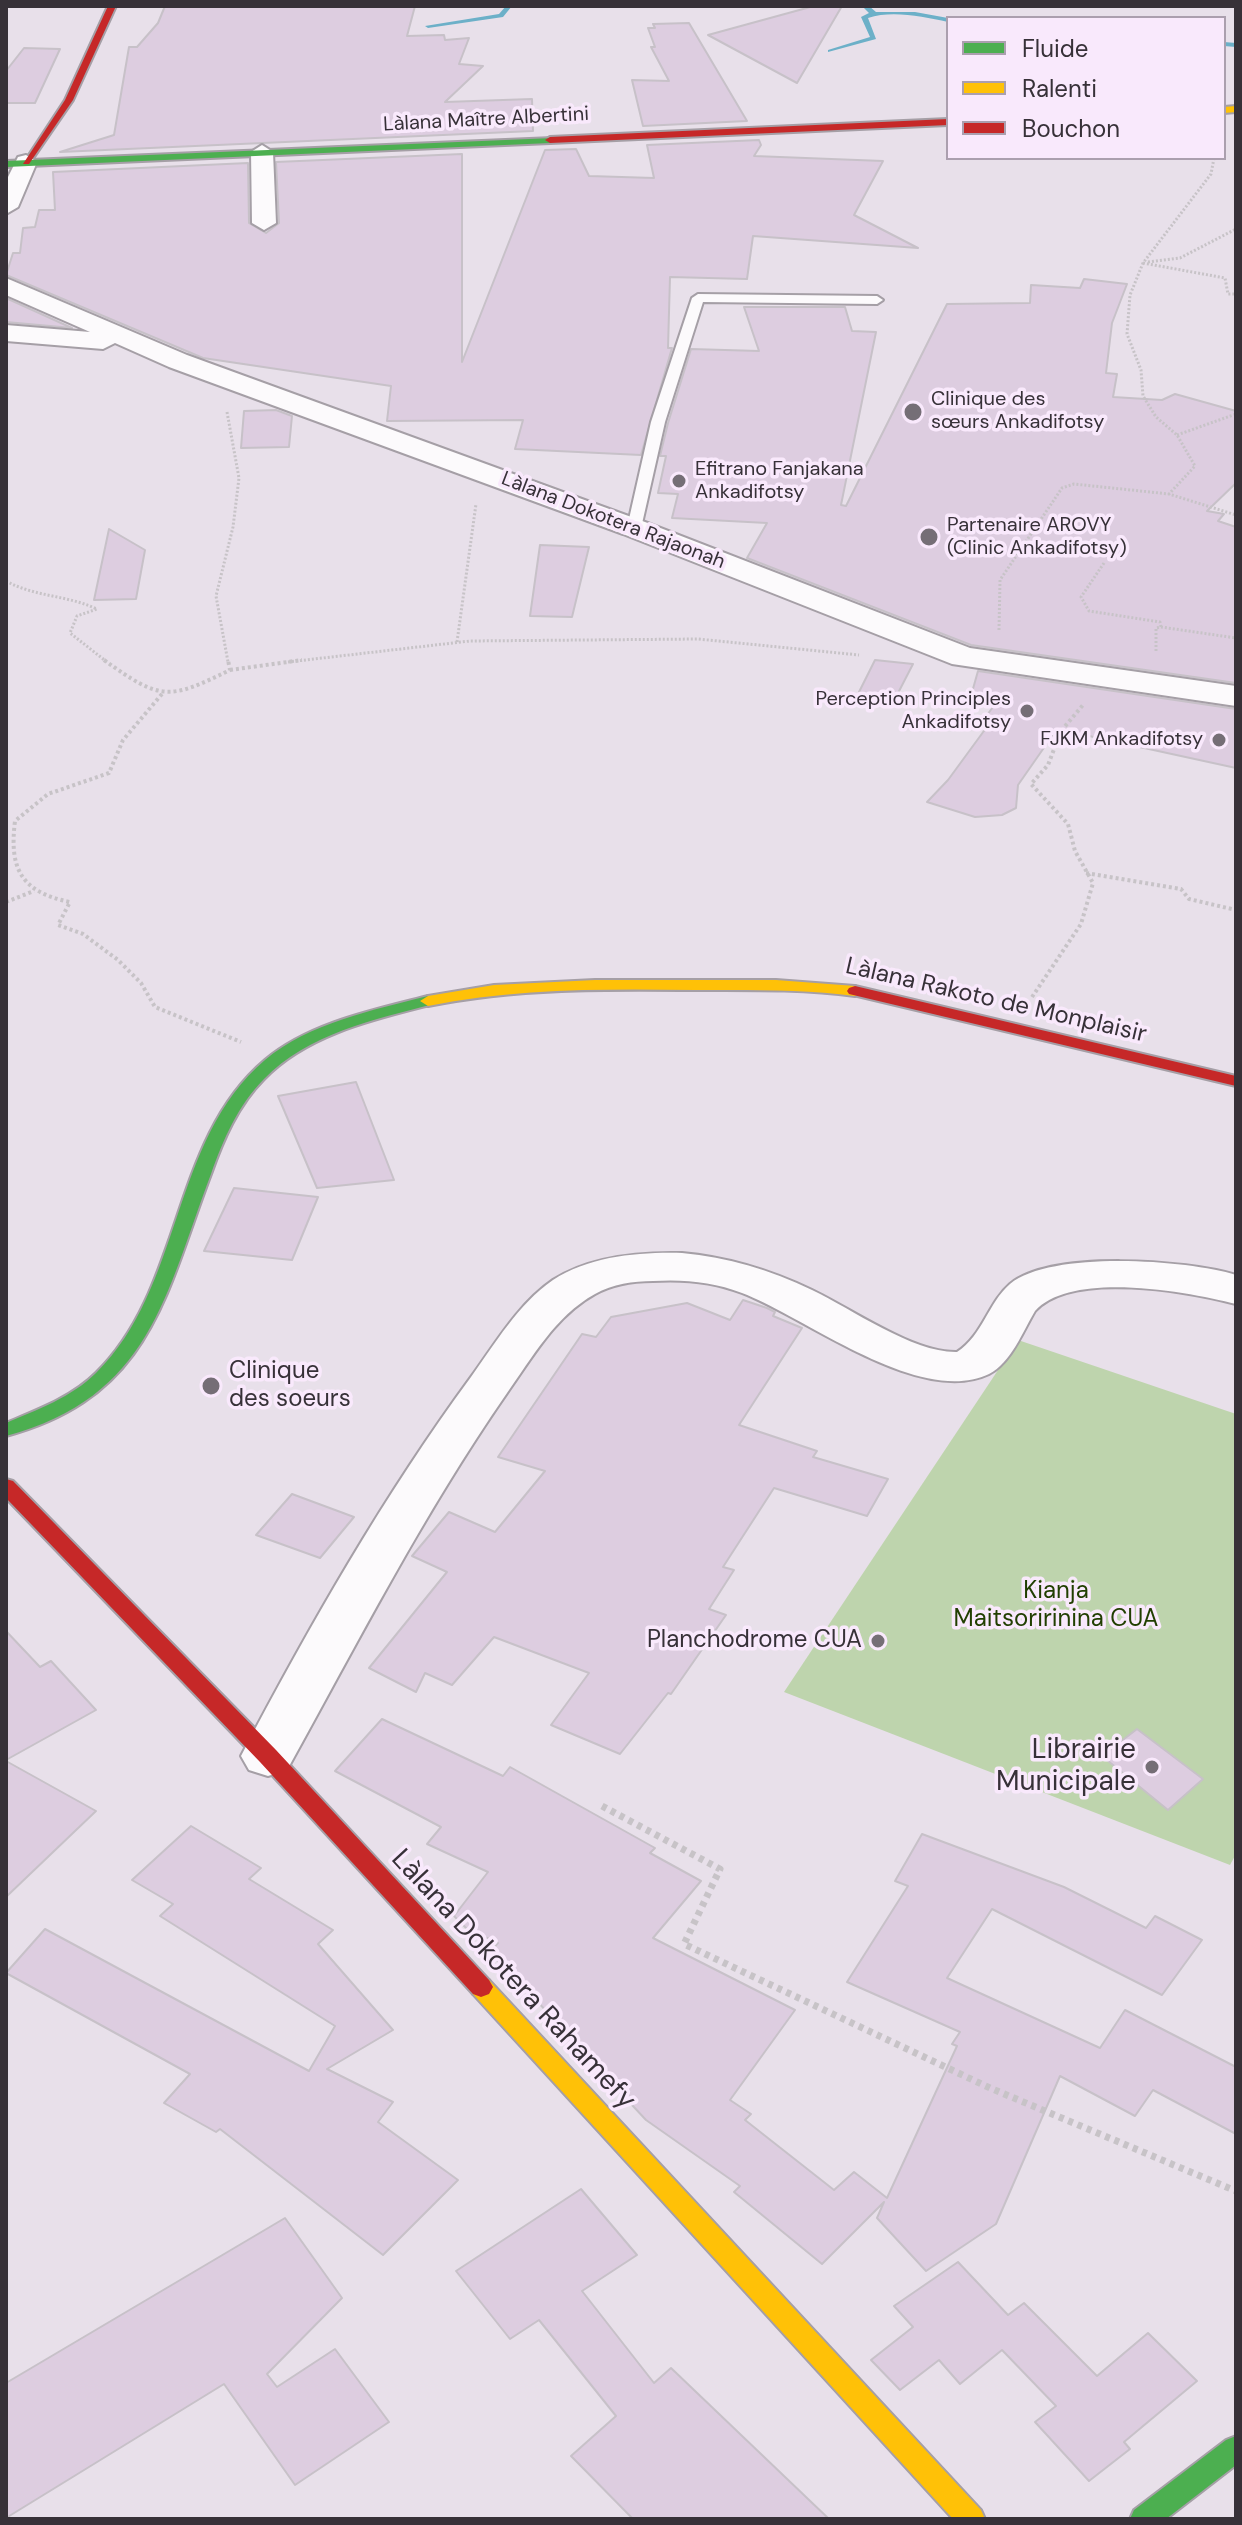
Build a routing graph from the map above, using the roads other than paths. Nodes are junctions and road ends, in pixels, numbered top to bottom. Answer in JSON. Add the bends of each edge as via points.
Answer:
{"nodes":[{"id":1,"x":93,"y":6,"type":"edge"},
{"id":2,"x":112,"y":6,"type":"edge"},
{"id":3,"x":52,"y":120,"type":"junction"},
{"id":4,"x":946,"y":122,"type":"edge"},
{"id":5,"x":43,"y":139,"type":"junction"},
{"id":6,"x":262,"y":152,"type":"junction"},
{"id":7,"x":118,"y":159,"type":"junction"},
{"id":8,"x":16,"y":163,"type":"edge"},
{"id":9,"x":6,"y":207,"type":"edge"},
{"id":10,"x":264,"y":223,"type":"dead end"},
{"id":11,"x":6,"y":286,"type":"edge"},
{"id":12,"x":877,"y":300,"type":"dead end"},
{"id":13,"x":6,"y":333,"type":"edge"},
{"id":14,"x":137,"y":344,"type":"junction"},
{"id":15,"x":634,"y":528,"type":"junction"},
{"id":16,"x":1236,"y":696,"type":"edge"},
{"id":17,"x":1236,"y":1081,"type":"edge"},
{"id":18,"x":1236,"y":1290,"type":"edge"},
{"id":19,"x":6,"y":1430,"type":"edge"},
{"id":20,"x":6,"y":1486,"type":"edge"},
{"id":21,"x":268,"y":1756,"type":"junction"},
{"id":22,"x":1236,"y":2449,"type":"edge"},
{"id":23,"x":971,"y":2519,"type":"edge"},
{"id":24,"x":1144,"y":2519,"type":"edge"}],
"edges":[{"from":1,"to":3,"type":"main road","via":[[50,101]]},
{"from":2,"to":3,"type":"main road","via":[[69,100]]},
{"from":3,"to":5,"type":"main road"},
{"from":4,"to":6,"type":"main road","name":"Làlana Maître Albertini"},
{"from":5,"to":7,"type":"main road","via":[[60,148]]},
{"from":5,"to":8,"type":"main road"},
{"from":6,"to":7,"type":"main road","name":"Làlana Maître Albertini"},
{"from":6,"to":10,"type":"street"},
{"from":7,"to":8,"type":"main road","name":"Làlana Maître Albertini"},
{"from":8,"to":9,"type":"street"},
{"from":11,"to":14,"type":"street","name":"Làlana Dokotera Rajaonah"},
{"from":12,"to":15,"type":"lane","via":[[698,298],[658,422]]},
{"from":13,"to":14,"type":"street"},
{"from":14,"to":15,"type":"street","name":"Làlana Dokotera Rajaonah"},
{"from":15,"to":16,"type":"street","name":"Làlana Dokotera Rajaonah","via":[[963,657]]},
{"from":17,"to":19,"type":"main road","name":"Làlana Rakoto de Monplaisir","via":[[830,987],[600,984],[490,993],[392,1009],[326,1029],[277,1059],[249,1085],[224,1118],[199,1176],[145,1327],[95,1385],[67,1406]]},
{"from":18,"to":21,"type":"street","via":[[1193,1278],[1051,1280],[1026,1293],[1002,1331],[963,1368],[907,1356],[762,1285],[714,1271],[625,1271],[582,1283],[556,1300],[532,1327],[442,1454],[329,1637]]},
{"from":20,"to":21,"type":"main road","name":"Làlana Dokotera Rahamefy"},
{"from":21,"to":23,"type":"main road","name":"Làlana Dokotera Rahamefy"},
{"from":22,"to":24,"type":"main road"}]}
